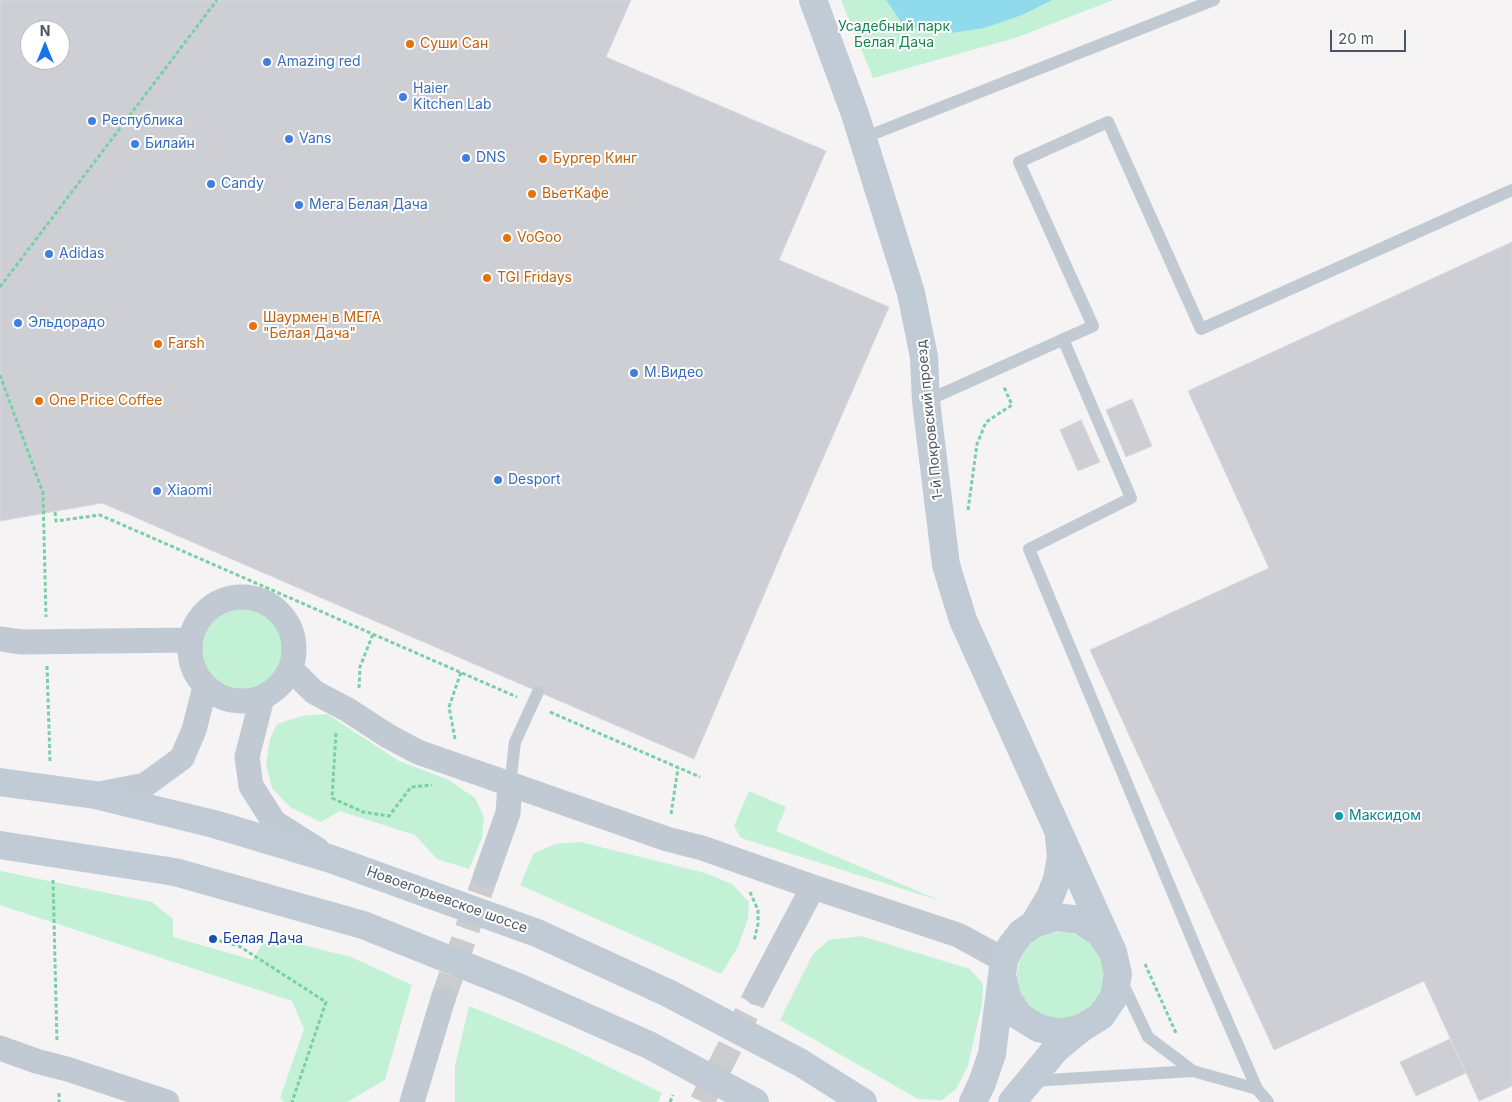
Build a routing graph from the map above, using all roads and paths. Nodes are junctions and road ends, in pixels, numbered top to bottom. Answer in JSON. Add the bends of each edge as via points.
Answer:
{"nodes":[{"id":1,"x":217,"y":0,"type":"edge"},
{"id":2,"x":813,"y":0,"type":"edge"},
{"id":3,"x":1214,"y":0,"type":"edge"},
{"id":4,"x":863,"y":138,"type":"junction"},
{"id":5,"x":1512,"y":190,"type":"edge"},
{"id":6,"x":0,"y":287,"type":"edge"},
{"id":7,"x":1063,"y":339,"type":"junction"},
{"id":8,"x":0,"y":375,"type":"edge"},
{"id":9,"x":926,"y":400,"type":"junction"},
{"id":10,"x":42,"y":493,"type":"dead end"},
{"id":11,"x":55,"y":512,"type":"dead end"},
{"id":12,"x":0,"y":639,"type":"edge"},
{"id":13,"x":190,"y":640,"type":"junction"},
{"id":14,"x":291,"y":669,"type":"junction"},
{"id":15,"x":205,"y":686,"type":"junction"},
{"id":16,"x":538,"y":692,"type":"dead end"},
{"id":17,"x":262,"y":698,"type":"junction"},
{"id":18,"x":532,"y":704,"type":"junction"},
{"id":19,"x":700,"y":778,"type":"dead end"},
{"id":20,"x":0,"y":782,"type":"edge"},
{"id":21,"x":510,"y":785,"type":"junction"},
{"id":22,"x":95,"y":795,"type":"junction"},
{"id":23,"x":1059,"y":833,"type":"junction"},
{"id":24,"x":0,"y":845,"type":"edge"},
{"id":25,"x":331,"y":858,"type":"junction"},
{"id":26,"x":486,"y":875,"type":"tunnel mouth"},
{"id":27,"x":813,"y":887,"type":"junction"},
{"id":28,"x":1034,"y":924,"type":"junction"},
{"id":29,"x":213,"y":939,"type":"dead end"},
{"id":30,"x":1116,"y":963,"type":"junction"},
{"id":31,"x":1003,"y":968,"type":"junction"},
{"id":32,"x":757,"y":993,"type":"tunnel mouth"},
{"id":33,"x":443,"y":998,"type":"tunnel mouth"},
{"id":34,"x":1082,"y":1028,"type":"junction"},
{"id":35,"x":0,"y":1048,"type":"edge"},
{"id":36,"x":1193,"y":1071,"type":"junction"},
{"id":37,"x":1257,"y":1089,"type":"junction"},
{"id":38,"x":1019,"y":1092,"type":"edge"},
{"id":39,"x":673,"y":1095,"type":"dead end"},
{"id":40,"x":167,"y":1102,"type":"edge"},
{"id":41,"x":292,"y":1102,"type":"edge"},
{"id":42,"x":412,"y":1102,"type":"edge"},
{"id":43,"x":670,"y":1102,"type":"edge"},
{"id":44,"x":755,"y":1102,"type":"edge"},
{"id":45,"x":863,"y":1102,"type":"edge"},
{"id":46,"x":973,"y":1102,"type":"edge"},
{"id":47,"x":1268,"y":1102,"type":"edge"}],
"edges":[{"from":1,"to":6,"type":"path"},
{"from":2,"to":4,"type":"main road","name":"1-й Покровский проезд"},
{"from":3,"to":4,"type":"lane"},
{"from":4,"to":9,"type":"main road","name":"1-й Покровский проезд","via":[[918,324],[924,357]]},
{"from":5,"to":7,"type":"lane","via":[[1201,329],[1108,122],[1019,162],[1093,326]]},
{"from":7,"to":9,"type":"lane"},
{"from":7,"to":37,"type":"lane","via":[[1131,498],[1029,549]]},
{"from":8,"to":10,"type":"path"},
{"from":9,"to":23,"type":"main road","name":"1-й Покровский проезд","via":[[946,565],[963,620]]},
{"from":11,"to":18,"type":"path","via":[[56,521],[100,514]]},
{"from":12,"to":13,"type":"street","via":[[22,642]]},
{"from":13,"to":14,"type":"street","via":[[205,612],[221,601],[241,597],[262,601],[279,612],[290,628],[295,649]]},
{"from":13,"to":15,"type":"street","via":[[194,670]]},
{"from":14,"to":17,"type":"street","via":[[280,686]]},
{"from":14,"to":21,"type":"street","via":[[314,692],[418,752]]},
{"from":15,"to":17,"type":"street","via":[[220,697],[242,702]]},
{"from":15,"to":22,"type":"street","via":[[194,730],[182,758],[145,785]]},
{"from":16,"to":18,"type":"lane"},
{"from":17,"to":25,"type":"street","via":[[247,757],[251,786],[274,822]]},
{"from":18,"to":19,"type":"path"},
{"from":18,"to":21,"type":"lane","via":[[514,742]]},
{"from":20,"to":22,"type":"main road","name":"Новоегорьевское шоссе"},
{"from":21,"to":26,"type":"street","via":[[508,813]]},
{"from":21,"to":27,"type":"street"},
{"from":22,"to":25,"type":"main road","name":"Новоегорьевское шоссе","via":[[214,824]]},
{"from":23,"to":28,"type":"main road","name":"1-й Покровский проезд","via":[[1061,857],[1057,880]]},
{"from":23,"to":30,"type":"main road","name":"1-й Покровский проезд"},
{"from":24,"to":44,"type":"main road","via":[[175,872],[362,925],[649,1045]]},
{"from":25,"to":45,"type":"main road","name":"Новоегорьевское шоссе","via":[[537,933],[668,993],[801,1063]]},
{"from":27,"to":31,"type":"street","via":[[958,935]]},
{"from":27,"to":32,"type":"street"},
{"from":28,"to":30,"type":"main road","via":[[1056,918],[1080,920],[1100,933]]},
{"from":28,"to":31,"type":"main road","via":[[1011,946]]},
{"from":29,"to":41,"type":"path","via":[[239,946],[326,1002]]},
{"from":30,"to":34,"type":"main road","via":[[1114,997],[1101,1016]]},
{"from":30,"to":36,"type":"lane","via":[[1148,1037]]},
{"from":31,"to":34,"type":"main road","via":[[1007,997],[1019,1016],[1038,1028],[1060,1033]]},
{"from":31,"to":46,"type":"main road","via":[[992,1054]]},
{"from":33,"to":42,"type":"street"},
{"from":34,"to":38,"type":"main road","via":[[1055,1050]]},
{"from":35,"to":40,"type":"street"},
{"from":36,"to":37,"type":"lane"},
{"from":36,"to":38,"type":"lane"},
{"from":37,"to":47,"type":"lane"},
{"from":39,"to":43,"type":"path"}]}
